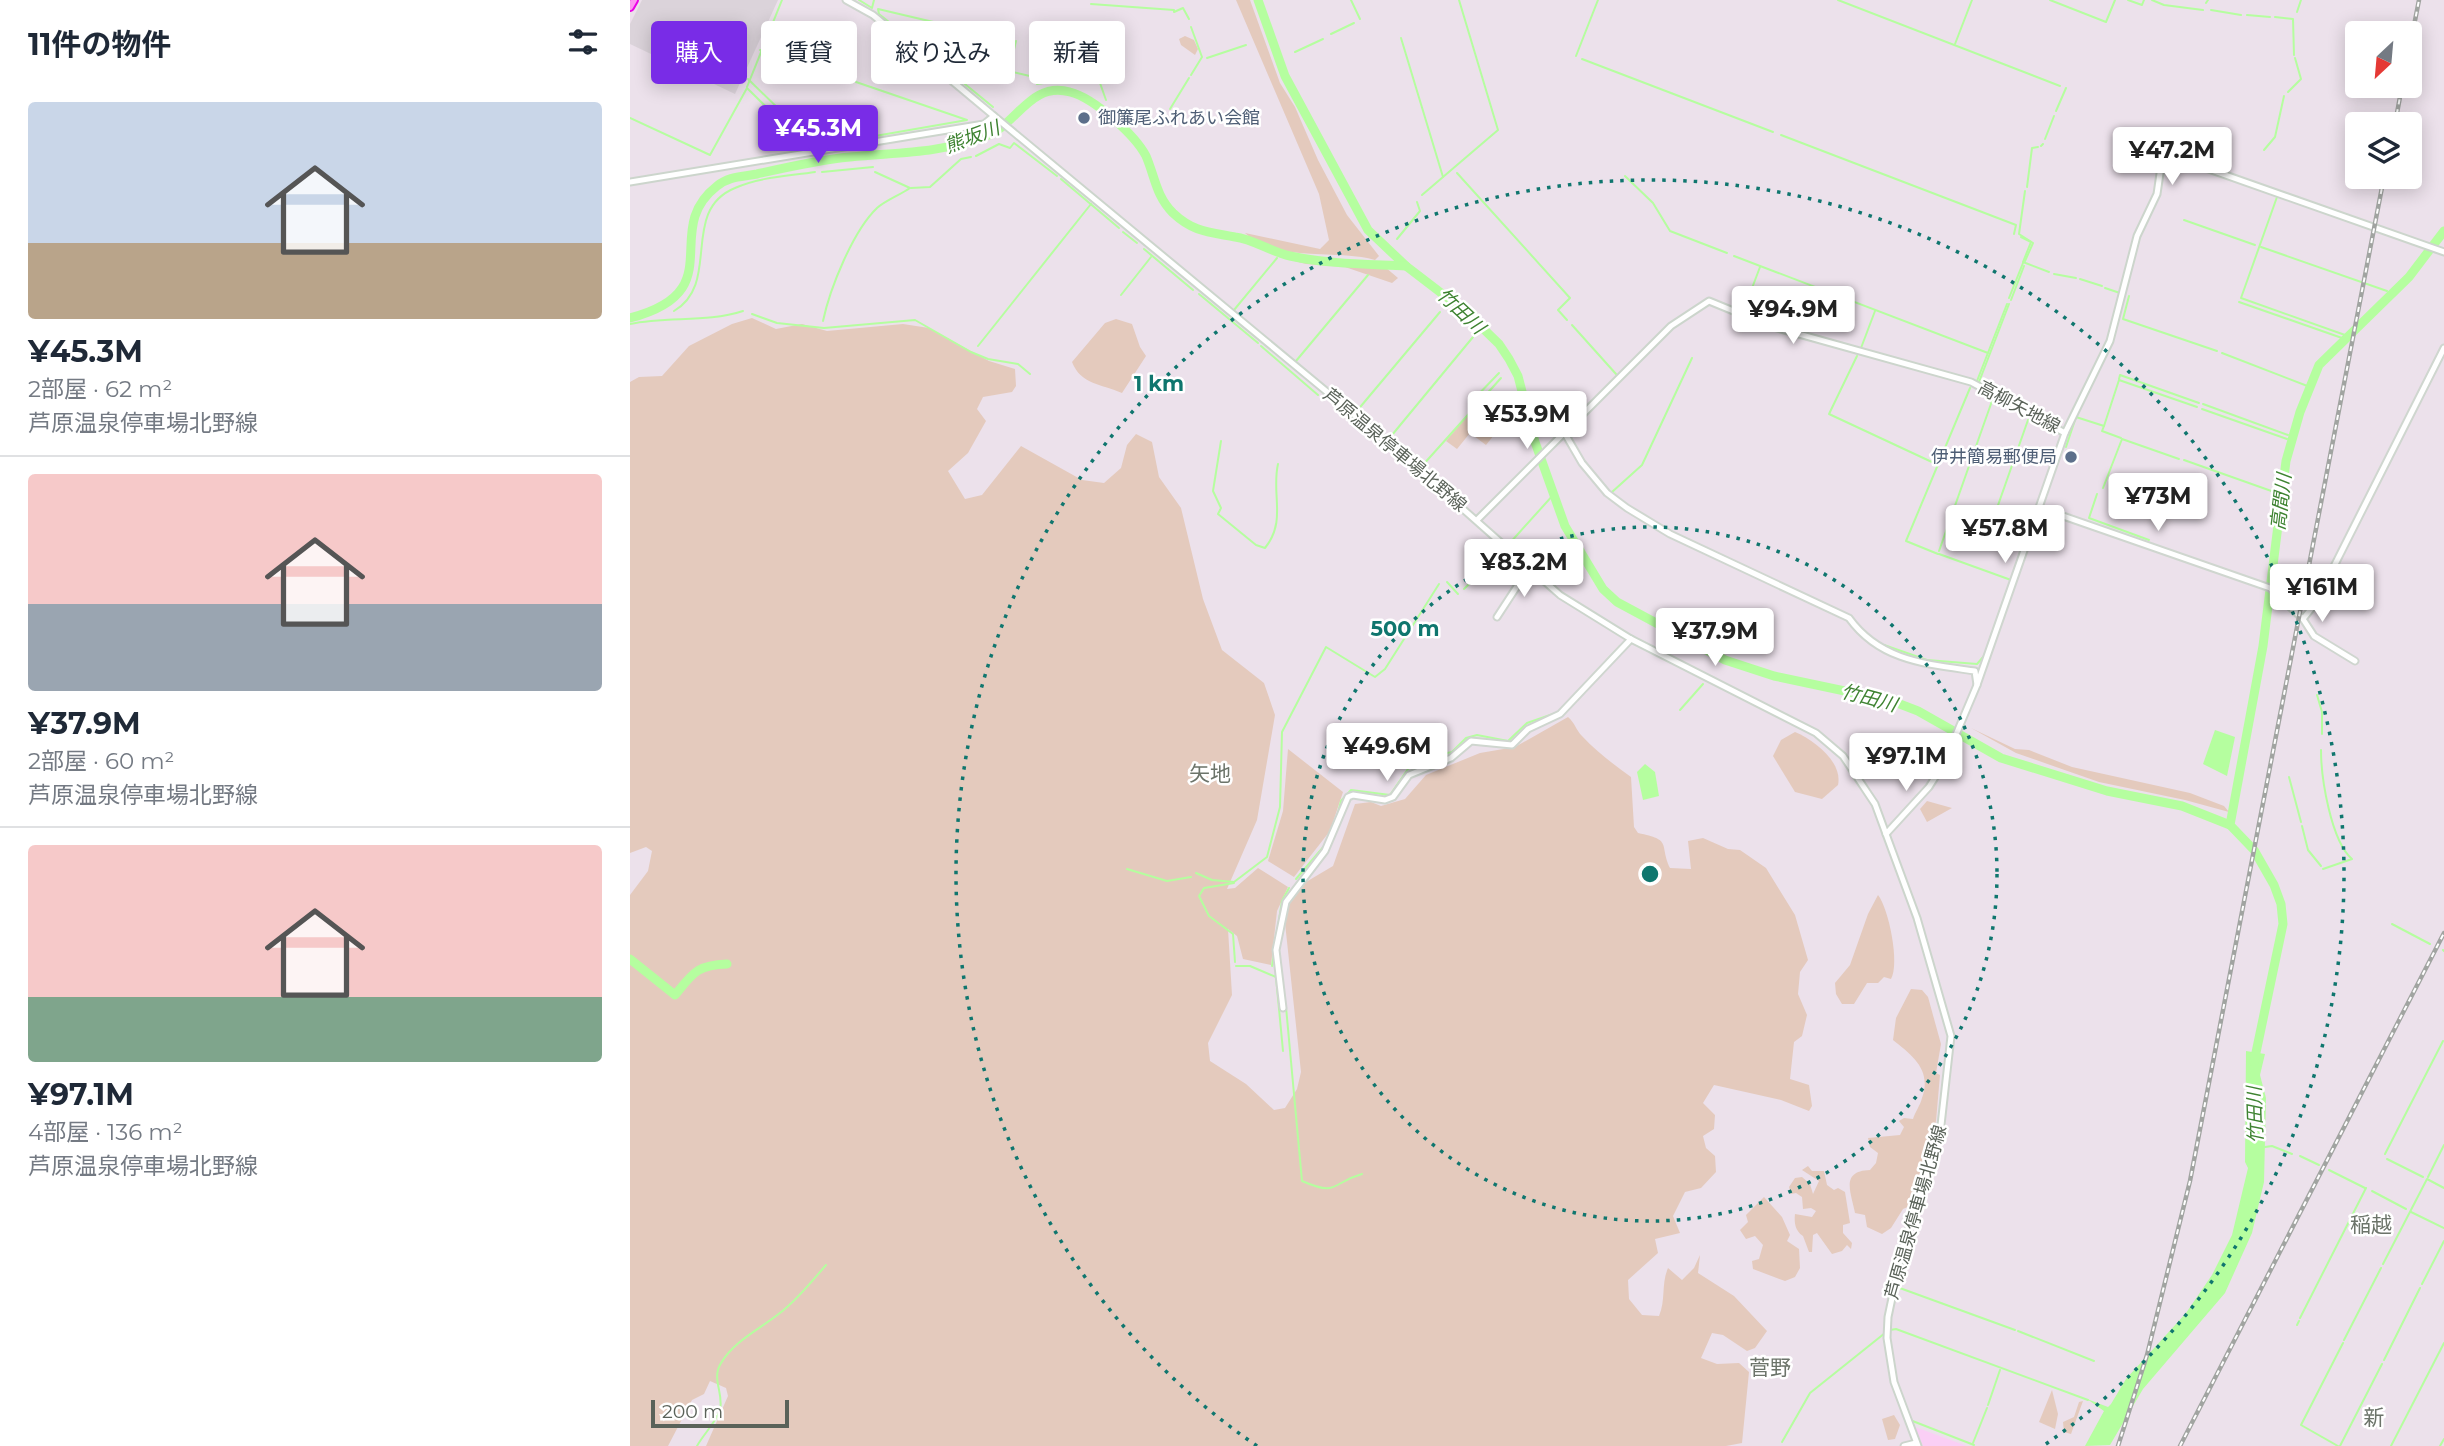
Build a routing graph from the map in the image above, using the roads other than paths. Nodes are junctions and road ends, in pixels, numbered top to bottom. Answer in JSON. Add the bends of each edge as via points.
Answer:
{"nodes":[{"id":1,"x":634,"y":0,"type":"edge"},
{"id":2,"x":846,"y":0,"type":"edge"},
{"id":3,"x":630,"y":7,"type":"edge"},
{"id":4,"x":994,"y":116,"type":"junction"},
{"id":5,"x":630,"y":182,"type":"edge"},
{"id":6,"x":2444,"y":253,"type":"edge"},
{"id":7,"x":2444,"y":348,"type":"edge"},
{"id":8,"x":1564,"y":432,"type":"junction"},
{"id":9,"x":2065,"y":433,"type":"junction"},
{"id":10,"x":2040,"y":508,"type":"junction"},
{"id":11,"x":1477,"y":520,"type":"junction"},
{"id":12,"x":1529,"y":568,"type":"junction"},
{"id":13,"x":1497,"y":617,"type":"dead end"},
{"id":14,"x":2304,"y":619,"type":"junction"},
{"id":15,"x":1631,"y":639,"type":"junction"},
{"id":16,"x":2356,"y":661,"type":"dead end"},
{"id":17,"x":1978,"y":685,"type":"junction"},
{"id":18,"x":1886,"y":834,"type":"junction"},
{"id":19,"x":1283,"y":1008,"type":"dead end"},
{"id":20,"x":1917,"y":1444,"type":"edge"},
{"id":21,"x":1904,"y":1446,"type":"edge"}],
"edges":[{"from":1,"to":3,"type":"highway"},
{"from":2,"to":4,"type":"main road","name":"芦原温泉停車場北野線","via":[[873,15]]},
{"from":4,"to":5,"type":"main road","via":[[984,124]]},
{"from":4,"to":11,"type":"main road","name":"芦原温泉停車場北野線"},
{"from":6,"to":9,"type":"main road","name":"高柳矢地線","via":[[2164,153],[2157,194],[2133,250],[2114,329]]},
{"from":7,"to":14,"type":"main road"},
{"from":8,"to":9,"type":"main road","name":"高柳矢地線","via":[[1671,326],[1709,301],[1770,326],[1971,382]]},
{"from":8,"to":11,"type":"main road","name":"高柳矢地線"},
{"from":8,"to":17,"type":"main road","via":[[1607,493],[1647,521],[1849,618],[1875,645],[1924,663],[1975,671]]},
{"from":9,"to":10,"type":"main road"},
{"from":10,"to":14,"type":"main road","via":[[2266,587]]},
{"from":10,"to":17,"type":"main road"},
{"from":11,"to":12,"type":"main road","name":"芦原温泉停車場北野線"},
{"from":12,"to":13,"type":"main road"},
{"from":12,"to":15,"type":"main road","name":"芦原温泉停車場北野線","via":[[1560,595]]},
{"from":14,"to":16,"type":"main road","via":[[2314,636]]},
{"from":15,"to":18,"type":"main road","name":"芦原温泉停車場北野線","via":[[1827,741],[1866,789]]},
{"from":15,"to":19,"type":"main road","via":[[1560,714],[1528,729],[1512,745],[1471,741],[1451,758],[1409,775],[1393,797],[1348,797],[1325,851],[1286,902],[1276,950]]},
{"from":17,"to":18,"type":"main road","via":[[1944,763],[1929,787]]},
{"from":18,"to":20,"type":"main road","name":"芦原温泉停車場北野線","via":[[1917,918],[1951,1036],[1940,1134],[1903,1246],[1888,1317],[1894,1382]]},
{"from":20,"to":21,"type":"main road"}]}
